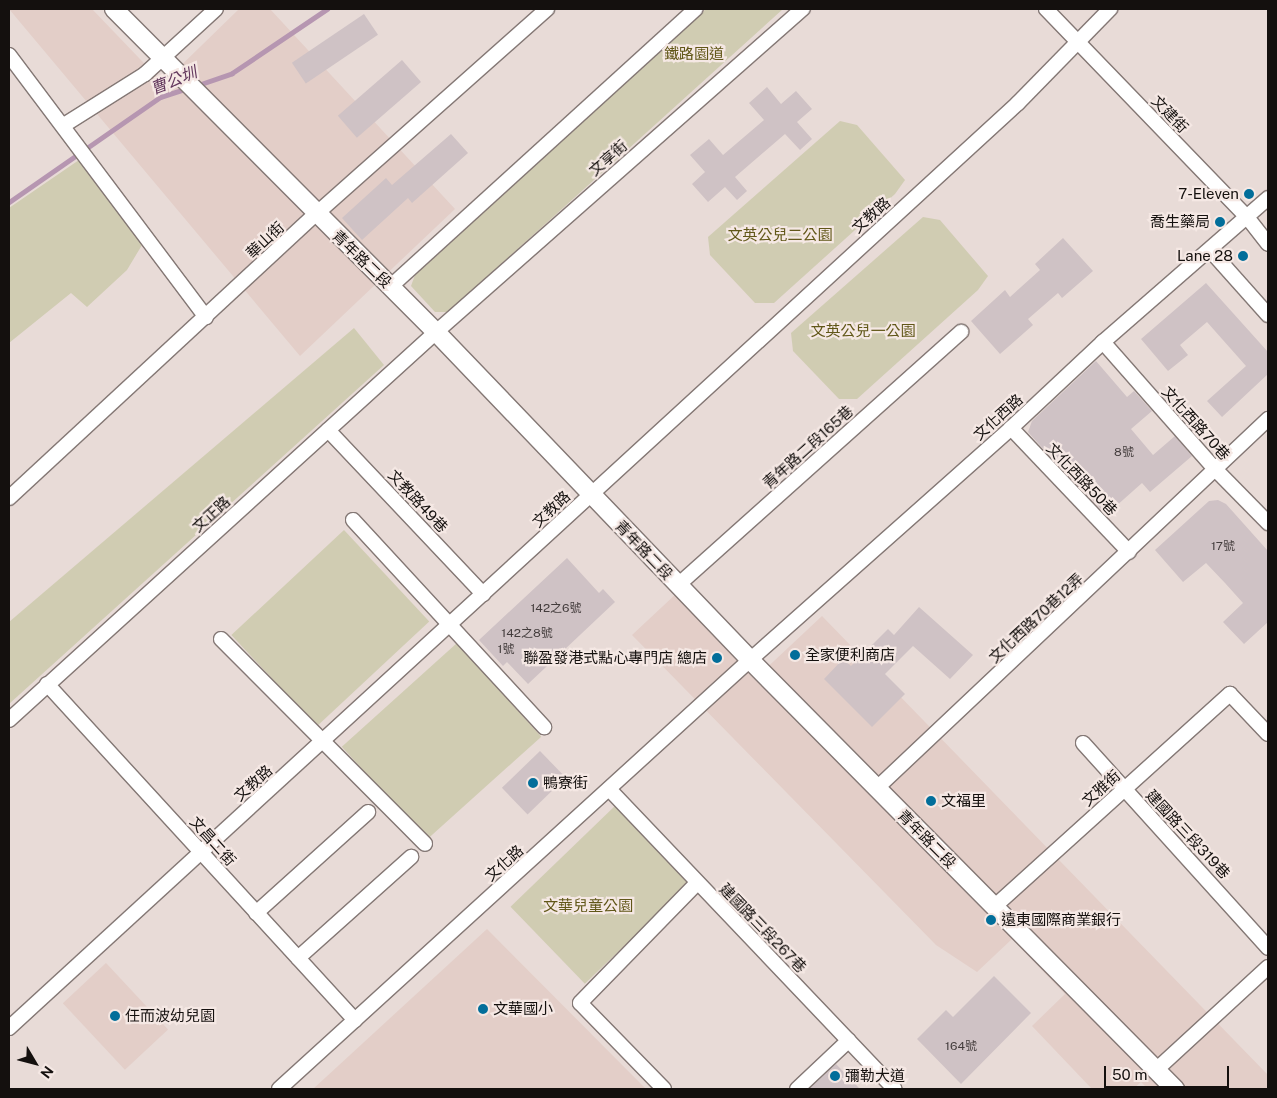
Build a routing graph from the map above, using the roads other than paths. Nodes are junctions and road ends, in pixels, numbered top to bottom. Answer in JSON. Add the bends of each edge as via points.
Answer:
{"nodes":[{"id":1,"x":114,"y":9,"type":"edge"},
{"id":2,"x":216,"y":9,"type":"edge"},
{"id":3,"x":547,"y":9,"type":"edge"},
{"id":4,"x":696,"y":9,"type":"edge"},
{"id":5,"x":803,"y":9,"type":"edge"},
{"id":6,"x":1046,"y":9,"type":"edge"},
{"id":7,"x":1110,"y":9,"type":"edge"},
{"id":8,"x":1078,"y":42,"type":"junction"},
{"id":9,"x":9,"y":55,"type":"edge"},
{"id":10,"x":163,"y":59,"type":"junction"},
{"id":11,"x":64,"y":125,"type":"junction"},
{"id":12,"x":1268,"y":198,"type":"edge"},
{"id":13,"x":316,"y":214,"type":"junction"},
{"id":14,"x":1246,"y":217,"type":"junction"},
{"id":15,"x":1268,"y":244,"type":"edge"},
{"id":16,"x":1210,"y":250,"type":"junction"},
{"id":17,"x":390,"y":287,"type":"junction"},
{"id":18,"x":1268,"y":315,"type":"edge"},
{"id":19,"x":206,"y":317,"type":"junction"},
{"id":20,"x":436,"y":332,"type":"junction"},
{"id":21,"x":961,"y":332,"type":"dead end"},
{"id":22,"x":1102,"y":342,"type":"junction"},
{"id":23,"x":1268,"y":419,"type":"edge"},
{"id":24,"x":1011,"y":428,"type":"junction"},
{"id":25,"x":328,"y":430,"type":"junction"},
{"id":26,"x":1215,"y":469,"type":"junction"},
{"id":27,"x":591,"y":494,"type":"junction"},
{"id":28,"x":9,"y":498,"type":"edge"},
{"id":29,"x":353,"y":520,"type":"dead end"},
{"id":30,"x":1268,"y":523,"type":"edge"},
{"id":31,"x":1129,"y":552,"type":"junction"},
{"id":32,"x":678,"y":585,"type":"junction"},
{"id":33,"x":484,"y":594,"type":"junction"},
{"id":34,"x":450,"y":625,"type":"junction"},
{"id":35,"x":221,"y":640,"type":"dead end"},
{"id":36,"x":750,"y":660,"type":"junction"},
{"id":37,"x":47,"y":684,"type":"junction"},
{"id":38,"x":9,"y":720,"type":"edge"},
{"id":39,"x":544,"y":727,"type":"dead end"},
{"id":40,"x":1268,"y":734,"type":"edge"},
{"id":41,"x":323,"y":741,"type":"junction"},
{"id":42,"x":1082,"y":743,"type":"dead end"},
{"id":43,"x":877,"y":788,"type":"junction"},
{"id":44,"x":609,"y":789,"type":"junction"},
{"id":45,"x":1125,"y":789,"type":"junction"},
{"id":46,"x":368,"y":812,"type":"dead end"},
{"id":47,"x":425,"y":844,"type":"dead end"},
{"id":48,"x":201,"y":852,"type":"junction"},
{"id":49,"x":411,"y":857,"type":"dead end"},
{"id":50,"x":697,"y":883,"type":"junction"},
{"id":51,"x":994,"y":906,"type":"junction"},
{"id":52,"x":256,"y":913,"type":"junction"},
{"id":53,"x":1268,"y":948,"type":"edge"},
{"id":54,"x":298,"y":958,"type":"junction"},
{"id":55,"x":1268,"y":967,"type":"edge"},
{"id":56,"x":355,"y":1020,"type":"junction"},
{"id":57,"x":9,"y":1028,"type":"edge"},
{"id":58,"x":849,"y":1040,"type":"junction"},
{"id":59,"x":1156,"y":1070,"type":"junction"},
{"id":60,"x":279,"y":1089,"type":"edge"},
{"id":61,"x":664,"y":1089,"type":"edge"},
{"id":62,"x":797,"y":1089,"type":"edge"},
{"id":63,"x":895,"y":1089,"type":"edge"},
{"id":64,"x":1175,"y":1089,"type":"edge"}],
"edges":[{"from":1,"to":10,"type":"street","name":"青年路二段"},
{"from":2,"to":10,"type":"street"},
{"from":3,"to":13,"type":"street","name":"華山街"},
{"from":4,"to":17,"type":"street"},
{"from":5,"to":20,"type":"street","name":"文享街"},
{"from":6,"to":8,"type":"street","name":"文建街"},
{"from":7,"to":8,"type":"street","name":"文教路"},
{"from":8,"to":14,"type":"street","name":"文建街"},
{"from":8,"to":27,"type":"street","name":"文教路","via":[[1018,103]]},
{"from":9,"to":11,"type":"street"},
{"from":10,"to":11,"type":"street"},
{"from":10,"to":13,"type":"street","name":"青年路二段"},
{"from":11,"to":19,"type":"street"},
{"from":12,"to":14,"type":"street","name":"文化西路"},
{"from":13,"to":17,"type":"street","name":"青年路二段"},
{"from":13,"to":19,"type":"street","name":"華山街"},
{"from":14,"to":15,"type":"street","name":"文建街"},
{"from":14,"to":16,"type":"street","name":"文化西路"},
{"from":16,"to":18,"type":"street"},
{"from":16,"to":22,"type":"street","name":"文化西路"},
{"from":17,"to":20,"type":"street","name":"青年路二段"},
{"from":19,"to":28,"type":"street","name":"華山街"},
{"from":20,"to":25,"type":"street","name":"文正路"},
{"from":20,"to":27,"type":"street","name":"青年路二段"},
{"from":21,"to":32,"type":"street","name":"青年路二段165巷"},
{"from":22,"to":24,"type":"street","name":"文化西路"},
{"from":22,"to":26,"type":"street","name":"文化西路70巷"},
{"from":23,"to":26,"type":"street","name":"文化西路70巷12弄"},
{"from":24,"to":31,"type":"street","name":"文化西路50巷"},
{"from":24,"to":36,"type":"street","name":"文化西路"},
{"from":25,"to":33,"type":"street","name":"文教路49巷"},
{"from":25,"to":37,"type":"street","name":"文正路"},
{"from":26,"to":30,"type":"street","name":"文化西路70巷"},
{"from":26,"to":31,"type":"street","name":"文化西路70巷12弄"},
{"from":27,"to":32,"type":"street","name":"青年路二段"},
{"from":27,"to":33,"type":"street","name":"文教路"},
{"from":29,"to":34,"type":"street"},
{"from":31,"to":43,"type":"street","name":"文化西路70巷12弄"},
{"from":32,"to":36,"type":"street","name":"青年路二段"},
{"from":33,"to":34,"type":"street","name":"文教路"},
{"from":34,"to":39,"type":"street"},
{"from":34,"to":41,"type":"street","name":"文教路"},
{"from":35,"to":41,"type":"street"},
{"from":36,"to":43,"type":"street","name":"青年路二段"},
{"from":36,"to":44,"type":"street","name":"文化路"},
{"from":37,"to":38,"type":"street","name":"文正路"},
{"from":37,"to":48,"type":"street","name":"文昌二街"},
{"from":40,"to":45,"type":"street","name":"文雅街","via":[[1230,694]]},
{"from":41,"to":47,"type":"street"},
{"from":41,"to":48,"type":"street","name":"文教路"},
{"from":42,"to":45,"type":"street","name":"建國路三段319巷"},
{"from":43,"to":51,"type":"street","name":"青年路二段"},
{"from":44,"to":50,"type":"street","name":"建國路三段267巷"},
{"from":44,"to":56,"type":"street","name":"文化路"},
{"from":45,"to":51,"type":"street","name":"文雅街"},
{"from":45,"to":53,"type":"street","name":"建國路三段319巷"},
{"from":46,"to":52,"type":"street"},
{"from":48,"to":52,"type":"street","name":"文昌二街"},
{"from":48,"to":57,"type":"street","name":"文教路"},
{"from":49,"to":54,"type":"street"},
{"from":50,"to":58,"type":"street","name":"建國路三段267巷"},
{"from":50,"to":61,"type":"street","via":[[580,1002]]},
{"from":51,"to":59,"type":"street","name":"青年路二段"},
{"from":52,"to":54,"type":"street","name":"文昌二街"},
{"from":54,"to":56,"type":"street","name":"文昌二街"},
{"from":55,"to":59,"type":"street"},
{"from":56,"to":60,"type":"street","name":"文化路"},
{"from":58,"to":62,"type":"street"},
{"from":58,"to":63,"type":"street","name":"建國路三段267巷"},
{"from":59,"to":64,"type":"street","name":"青年路二段"}]}
